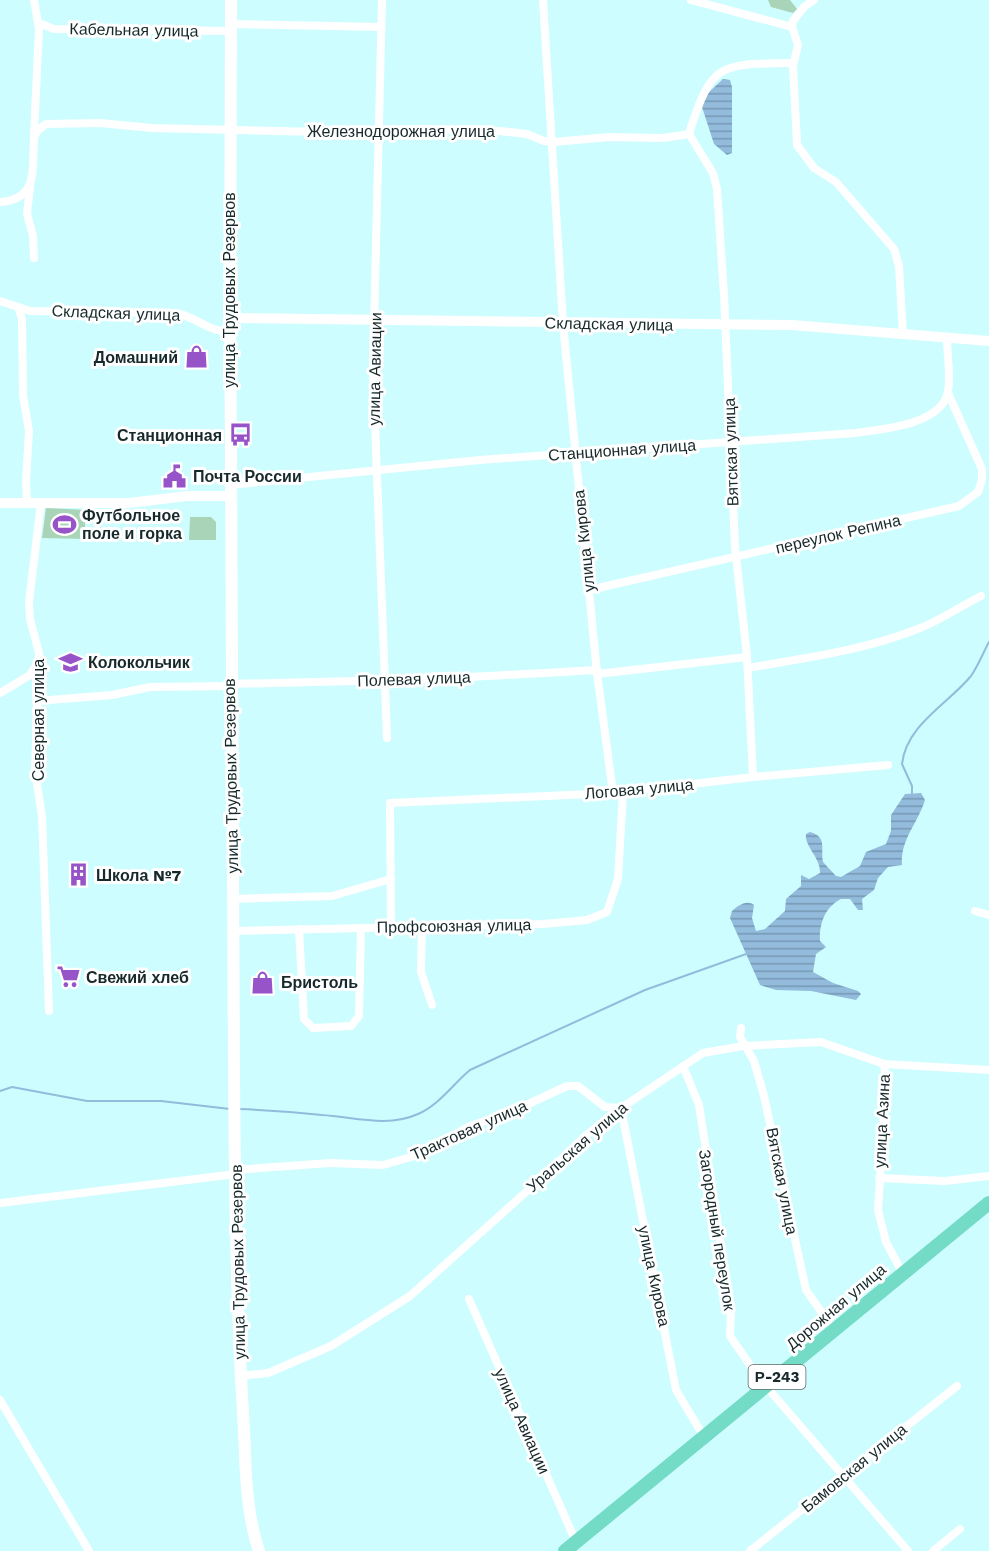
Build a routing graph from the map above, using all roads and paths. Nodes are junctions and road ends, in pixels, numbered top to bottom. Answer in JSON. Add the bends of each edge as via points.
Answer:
{"nodes":[{"id":1,"x":34,"y":0,"type":"edge"},
{"id":2,"x":231,"y":0,"type":"edge"},
{"id":3,"x":382,"y":0,"type":"edge"},
{"id":4,"x":543,"y":0,"type":"edge"},
{"id":5,"x":691,"y":0,"type":"edge"},
{"id":6,"x":814,"y":0,"type":"edge"},
{"id":7,"x":39,"y":23,"type":"junction"},
{"id":8,"x":381,"y":27,"type":"junction"},
{"id":9,"x":792,"y":27,"type":"junction"},
{"id":10,"x":231,"y":28,"type":"junction"},
{"id":11,"x":793,"y":66,"type":"junction"},
{"id":12,"x":230,"y":128,"type":"junction"},
{"id":13,"x":377,"y":130,"type":"junction"},
{"id":14,"x":689,"y":134,"type":"junction"},
{"id":15,"x":34,"y":138,"type":"junction"},
{"id":16,"x":554,"y":142,"type":"junction"},
{"id":17,"x":31,"y":184,"type":"junction"},
{"id":18,"x":0,"y":202,"type":"edge"},
{"id":19,"x":34,"y":258,"type":"dead end"},
{"id":20,"x":0,"y":301,"type":"edge"},
{"id":21,"x":18,"y":307,"type":"junction"},
{"id":22,"x":229,"y":318,"type":"junction"},
{"id":23,"x":375,"y":320,"type":"junction"},
{"id":24,"x":563,"y":324,"type":"junction"},
{"id":25,"x":726,"y":326,"type":"junction"},
{"id":26,"x":229,"y":332,"type":"junction"},
{"id":27,"x":903,"y":335,"type":"junction"},
{"id":28,"x":947,"y":339,"type":"junction"},
{"id":29,"x":989,"y":341,"type":"edge"},
{"id":30,"x":948,"y":393,"type":"junction"},
{"id":31,"x":731,"y":442,"type":"junction"},
{"id":32,"x":576,"y":453,"type":"junction"},
{"id":33,"x":375,"y":471,"type":"junction"},
{"id":34,"x":230,"y":491,"type":"junction"},
{"id":35,"x":0,"y":503,"type":"edge"},
{"id":36,"x":27,"y":503,"type":"junction"},
{"id":37,"x":41,"y":503,"type":"junction"},
{"id":38,"x":736,"y":557,"type":"junction"},
{"id":39,"x":589,"y":590,"type":"junction"},
{"id":40,"x":981,"y":596,"type":"dead end"},
{"id":41,"x":747,"y":657,"type":"junction"},
{"id":42,"x":39,"y":659,"type":"junction"},
{"id":43,"x":748,"y":668,"type":"junction"},
{"id":44,"x":597,"y":672,"type":"junction"},
{"id":45,"x":385,"y":681,"type":"junction"},
{"id":46,"x":230,"y":685,"type":"junction"},
{"id":47,"x":0,"y":693,"type":"edge"},
{"id":48,"x":37,"y":701,"type":"junction"},
{"id":49,"x":387,"y":738,"type":"dead end"},
{"id":50,"x":888,"y":765,"type":"dead end"},
{"id":51,"x":753,"y":777,"type":"junction"},
{"id":52,"x":618,"y":793,"type":"junction"},
{"id":53,"x":391,"y":879,"type":"junction"},
{"id":54,"x":232,"y":899,"type":"junction"},
{"id":55,"x":975,"y":911,"type":"dead end"},
{"id":56,"x":606,"y":912,"type":"joint"},
{"id":57,"x":989,"y":915,"type":"edge"},
{"id":58,"x":391,"y":927,"type":"junction"},
{"id":59,"x":422,"y":927,"type":"junction"},
{"id":60,"x":361,"y":928,"type":"junction"},
{"id":61,"x":299,"y":929,"type":"junction"},
{"id":62,"x":233,"y":931,"type":"junction"},
{"id":63,"x":432,"y":1005,"type":"dead end"},
{"id":64,"x":49,"y":1011,"type":"dead end"},
{"id":65,"x":741,"y":1028,"type":"dead end"},
{"id":66,"x":743,"y":1046,"type":"junction"},
{"id":67,"x":884,"y":1064,"type":"junction"},
{"id":68,"x":683,"y":1066,"type":"junction"},
{"id":69,"x":989,"y":1070,"type":"edge"},
{"id":70,"x":621,"y":1108,"type":"junction"},
{"id":71,"x":236,"y":1172,"type":"junction"},
{"id":72,"x":989,"y":1176,"type":"edge"},
{"id":73,"x":879,"y":1178,"type":"junction"},
{"id":74,"x":0,"y":1203,"type":"edge"},
{"id":75,"x":989,"y":1203,"type":"edge"},
{"id":76,"x":902,"y":1272,"type":"junction"},
{"id":77,"x":469,"y":1299,"type":"dead end"},
{"id":78,"x":834,"y":1330,"type":"junction"},
{"id":79,"x":241,"y":1376,"type":"junction"},
{"id":80,"x":766,"y":1386,"type":"junction"},
{"id":81,"x":957,"y":1386,"type":"dead end"},
{"id":82,"x":0,"y":1400,"type":"edge"},
{"id":83,"x":704,"y":1437,"type":"junction"},
{"id":84,"x":844,"y":1476,"type":"junction"},
{"id":85,"x":960,"y":1529,"type":"dead end"},
{"id":86,"x":571,"y":1547,"type":"edge"},
{"id":87,"x":89,"y":1551,"type":"edge"},
{"id":88,"x":259,"y":1551,"type":"edge"},
{"id":89,"x":750,"y":1551,"type":"edge"},
{"id":90,"x":908,"y":1551,"type":"edge"},
{"id":91,"x":933,"y":1551,"type":"edge"}],
"edges":[{"from":1,"to":7,"type":"street"},
{"from":2,"to":10,"type":"main road","name":"улица Трудовых Резервов"},
{"from":3,"to":8,"type":"street","name":"улица Авиации"},
{"from":4,"to":16,"type":"street","name":"улица Кирова"},
{"from":5,"to":9,"type":"street"},
{"from":6,"to":9,"type":"street","via":[[796,16]]},
{"from":7,"to":10,"type":"street","name":"Кабельная улица","via":[[54,29]]},
{"from":7,"to":15,"type":"street"},
{"from":8,"to":10,"type":"street","name":"Кабельная улица"},
{"from":8,"to":13,"type":"street","name":"улица Авиации"},
{"from":9,"to":11,"type":"street","via":[[798,45]]},
{"from":10,"to":12,"type":"main road","name":"улица Трудовых Резервов"},
{"from":11,"to":14,"type":"street","via":[[739,64],[728,68],[704,90]]},
{"from":11,"to":27,"type":"street","via":[[797,145],[814,168],[836,182],[894,249],[899,266]]},
{"from":12,"to":13,"type":"street","name":"Железнодорожная улица"},
{"from":12,"to":15,"type":"street","name":"Железнодорожная улица","via":[[52,124],[40,128]]},
{"from":12,"to":22,"type":"main road","name":"улица Трудовых Резервов"},
{"from":13,"to":16,"type":"street","name":"Железнодорожная улица","via":[[513,132]]},
{"from":13,"to":23,"type":"street","name":"улица Авиации"},
{"from":14,"to":16,"type":"street","name":"Железнодорожная улица"},
{"from":14,"to":25,"type":"street","name":"Вятская улица","via":[[716,181]]},
{"from":15,"to":17,"type":"street"},
{"from":16,"to":24,"type":"street","name":"улица Кирова"},
{"from":17,"to":18,"type":"street","via":[[19,199]]},
{"from":17,"to":19,"type":"street","via":[[27,214]]},
{"from":20,"to":21,"type":"street","name":"Складская улица"},
{"from":21,"to":26,"type":"street","name":"Складская улица","via":[[30,311],[176,313]]},
{"from":21,"to":36,"type":"street","via":[[22,319],[22,395],[29,431]]},
{"from":22,"to":23,"type":"street","name":"Складская улица"},
{"from":22,"to":26,"type":"main road","name":"улица Трудовых Резервов"},
{"from":23,"to":24,"type":"street","name":"Складская улица"},
{"from":23,"to":33,"type":"street","name":"улица Авиации"},
{"from":24,"to":25,"type":"street","name":"Складская улица"},
{"from":24,"to":32,"type":"street","name":"улица Кирова"},
{"from":25,"to":27,"type":"street","name":"Складская улица","via":[[792,325]]},
{"from":25,"to":31,"type":"street","name":"Вятская улица"},
{"from":26,"to":34,"type":"main road","name":"улица Трудовых Резервов"},
{"from":27,"to":28,"type":"street","name":"Складская улица"},
{"from":28,"to":29,"type":"street","name":"Складская улица"},
{"from":28,"to":30,"type":"street"},
{"from":30,"to":31,"type":"street","name":"Станционная улица","via":[[933,412],[904,426]]},
{"from":30,"to":38,"type":"street","name":"переулок Репина","via":[[982,469],[982,480],[973,499],[903,520]]},
{"from":31,"to":32,"type":"street","name":"Станционная улица"},
{"from":31,"to":38,"type":"street","name":"Вятская улица"},
{"from":32,"to":33,"type":"street","name":"Станционная улица"},
{"from":32,"to":39,"type":"street","name":"улица Кирова"},
{"from":33,"to":34,"type":"street","name":"Станционная улица"},
{"from":33,"to":45,"type":"street","name":"улица Авиации"},
{"from":34,"to":37,"type":"street","name":"Станционная улица","via":[[129,503]]},
{"from":34,"to":46,"type":"main road","name":"улица Трудовых Резервов"},
{"from":35,"to":36,"type":"street","name":"Станционная улица"},
{"from":36,"to":37,"type":"street","name":"Станционная улица"},
{"from":37,"to":42,"type":"street","name":"Северная улица","via":[[29,602]]},
{"from":38,"to":39,"type":"street","name":"переулок Репина"},
{"from":38,"to":41,"type":"street","name":"Вятская улица"},
{"from":39,"to":44,"type":"street","name":"улица Кирова"},
{"from":40,"to":43,"type":"street","via":[[933,622],[885,640]]},
{"from":41,"to":43,"type":"street","name":"Вятская улица"},
{"from":41,"to":44,"type":"street","name":"Полевая улица"},
{"from":42,"to":47,"type":"street","via":[[30,675]]},
{"from":42,"to":48,"type":"street","name":"Северная улица"},
{"from":43,"to":51,"type":"street","name":"Вятская улица"},
{"from":44,"to":45,"type":"street","name":"Полевая улица"},
{"from":44,"to":52,"type":"street","name":"улица Кирова"},
{"from":45,"to":46,"type":"street","name":"Полевая улица"},
{"from":45,"to":49,"type":"street","name":"улица Авиации"},
{"from":46,"to":48,"type":"street","name":"Полевая улица","via":[[150,687],[112,695]]},
{"from":46,"to":54,"type":"main road","name":"улица Трудовых Резервов"},
{"from":48,"to":64,"type":"street","name":"Северная улица","via":[[35,771],[42,816]]},
{"from":50,"to":51,"type":"street","name":"Логовая улица"},
{"from":51,"to":52,"type":"street","name":"Логовая улица"},
{"from":52,"to":53,"type":"street","name":"Логовая улица","via":[[390,803]]},
{"from":52,"to":56,"type":"street","name":"улица Кирова","via":[[618,879]]},
{"from":53,"to":54,"type":"street","via":[[332,896]]},
{"from":53,"to":58,"type":"street"},
{"from":54,"to":62,"type":"main road","name":"улица Трудовых Резервов"},
{"from":55,"to":57,"type":"street"},
{"from":56,"to":59,"type":"street","name":"Профсоюзная улица","via":[[587,920],[543,924]]},
{"from":58,"to":59,"type":"street","name":"Профсоюзная улица"},
{"from":58,"to":60,"type":"street","name":"Профсоюзная улица"},
{"from":59,"to":63,"type":"street","via":[[421,972]]},
{"from":60,"to":61,"type":"street","name":"Профсоюзная улица"},
{"from":60,"to":61,"type":"street","via":[[359,1016],[351,1026],[329,1029],[313,1028],[304,1019]]},
{"from":61,"to":62,"type":"street","name":"Профсоюзная улица"},
{"from":62,"to":71,"type":"main road","name":"улица Трудовых Резервов"},
{"from":65,"to":66,"type":"street","name":"Вятская улица"},
{"from":66,"to":67,"type":"street","name":"Уральская улица","via":[[821,1042]]},
{"from":66,"to":68,"type":"street","name":"Уральская улица","via":[[702,1053]]},
{"from":66,"to":78,"type":"street","name":"Вятская улица","via":[[754,1061],[764,1096],[806,1290]]},
{"from":67,"to":69,"type":"street","name":"Уральская улица"},
{"from":67,"to":73,"type":"street","name":"улица Азина"},
{"from":68,"to":70,"type":"street","name":"Уральская улица"},
{"from":68,"to":80,"type":"street","name":"Загородный переулок","via":[[699,1105],[731,1310],[729,1333]]},
{"from":70,"to":71,"type":"street","name":"Трактовая улица","via":[[605,1107],[578,1086],[567,1086],[470,1126],[418,1155],[383,1164],[330,1163]]},
{"from":70,"to":79,"type":"street","name":"Уральская улица","via":[[410,1296],[332,1346],[268,1373]]},
{"from":70,"to":83,"type":"street","name":"улица Кирова","via":[[676,1390]]},
{"from":71,"to":74,"type":"street","name":"Трактовая улица"},
{"from":71,"to":79,"type":"main road","name":"улица Трудовых Резервов"},
{"from":72,"to":73,"type":"street","name":"улица Азина","via":[[945,1181]]},
{"from":73,"to":76,"type":"street","name":"улица Азина","via":[[882,1230]]},
{"from":75,"to":76,"type":"highway","name":"Дорожная улица","number":"Р-243"},
{"from":76,"to":78,"type":"highway","name":"Дорожная улица","number":"Р-243"},
{"from":77,"to":86,"type":"street","name":"улица Авиации"},
{"from":78,"to":80,"type":"highway","name":"Дорожная улица","number":"Р-243"},
{"from":79,"to":88,"type":"main road","name":"улица Трудовых Резервов","via":[[249,1504]]},
{"from":80,"to":83,"type":"highway","name":"Дорожная улица","number":"Р-243"},
{"from":80,"to":84,"type":"street","name":"Загородный переулок"},
{"from":81,"to":84,"type":"street","name":"Бамовская улица"},
{"from":82,"to":87,"type":"street"},
{"from":83,"to":86,"type":"highway","name":"Дорожная улица","number":"Р-243"},
{"from":84,"to":89,"type":"street","name":"Бамовская улица"},
{"from":84,"to":90,"type":"street","name":"Загородный переулок"},
{"from":85,"to":91,"type":"street"}]}
